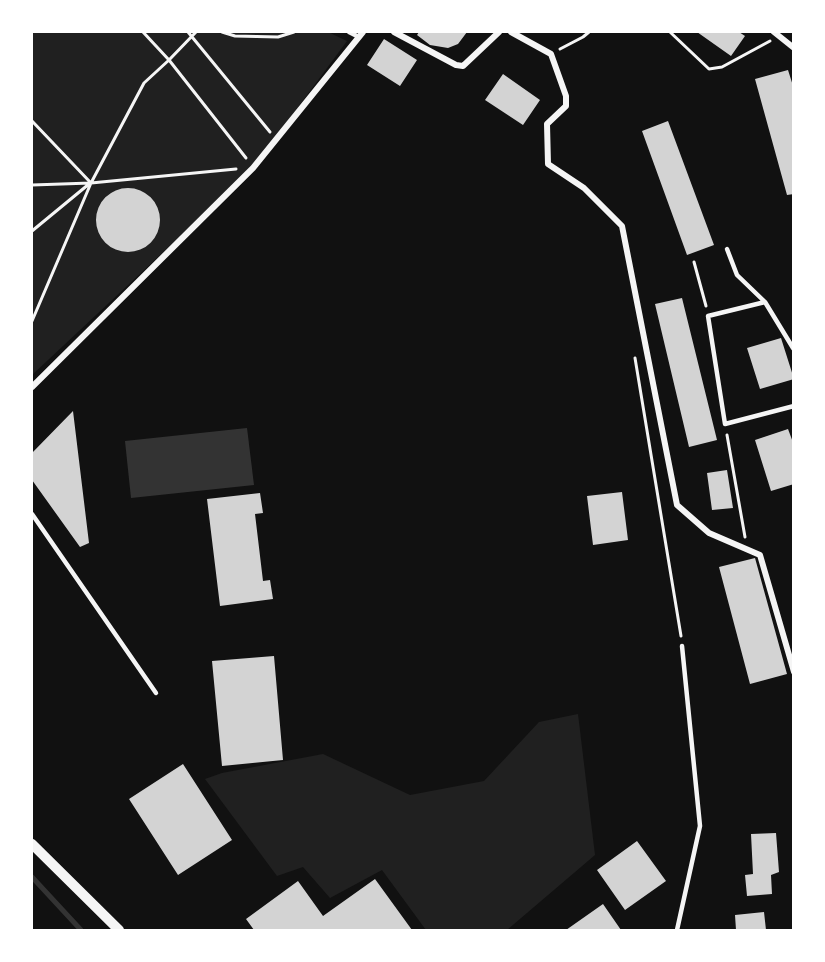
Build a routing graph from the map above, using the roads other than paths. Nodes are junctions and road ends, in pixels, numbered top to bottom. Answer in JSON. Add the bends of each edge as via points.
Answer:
{"nodes":[{"id":1,"x":349,"y":32,"type":"edge"},
{"id":2,"x":394,"y":32,"type":"edge"},
{"id":3,"x":499,"y":32,"type":"edge"},
{"id":4,"x":511,"y":32,"type":"edge"},
{"id":5,"x":777,"y":33,"type":"edge"},
{"id":6,"x":361,"y":34,"type":"edge"},
{"id":7,"x":794,"y":48,"type":"edge"},
{"id":8,"x":727,"y":249,"type":"dead end"},
{"id":9,"x":765,"y":302,"type":"junction"},
{"id":10,"x":793,"y":348,"type":"edge"},
{"id":11,"x":32,"y":387,"type":"edge"},
{"id":12,"x":794,"y":406,"type":"edge"},
{"id":13,"x":32,"y":514,"type":"edge"},
{"id":14,"x":682,"y":646,"type":"road end"},
{"id":15,"x":794,"y":672,"type":"edge"},
{"id":16,"x":156,"y":693,"type":"dead end"},
{"id":17,"x":32,"y":844,"type":"edge"},
{"id":18,"x":119,"y":930,"type":"edge"},
{"id":19,"x":677,"y":930,"type":"edge"}],
"edges":[{"from":1,"to":6,"type":"lane"},
{"from":2,"to":3,"type":"street","via":[[463,66]]},
{"from":4,"to":15,"type":"street","via":[[551,54],[567,101],[547,124],[548,164],[584,188],[622,226],[677,505],[709,532],[760,555]]},
{"from":5,"to":7,"type":"street"},
{"from":6,"to":11,"type":"street","via":[[253,168]]},
{"from":8,"to":9,"type":"lane","via":[[737,275]]},
{"from":9,"to":10,"type":"lane"},
{"from":9,"to":12,"type":"lane","via":[[708,316],[725,424]]},
{"from":13,"to":16,"type":"lane"},
{"from":14,"to":19,"type":"lane","via":[[700,826]]},
{"from":17,"to":18,"type":"street"}]}
